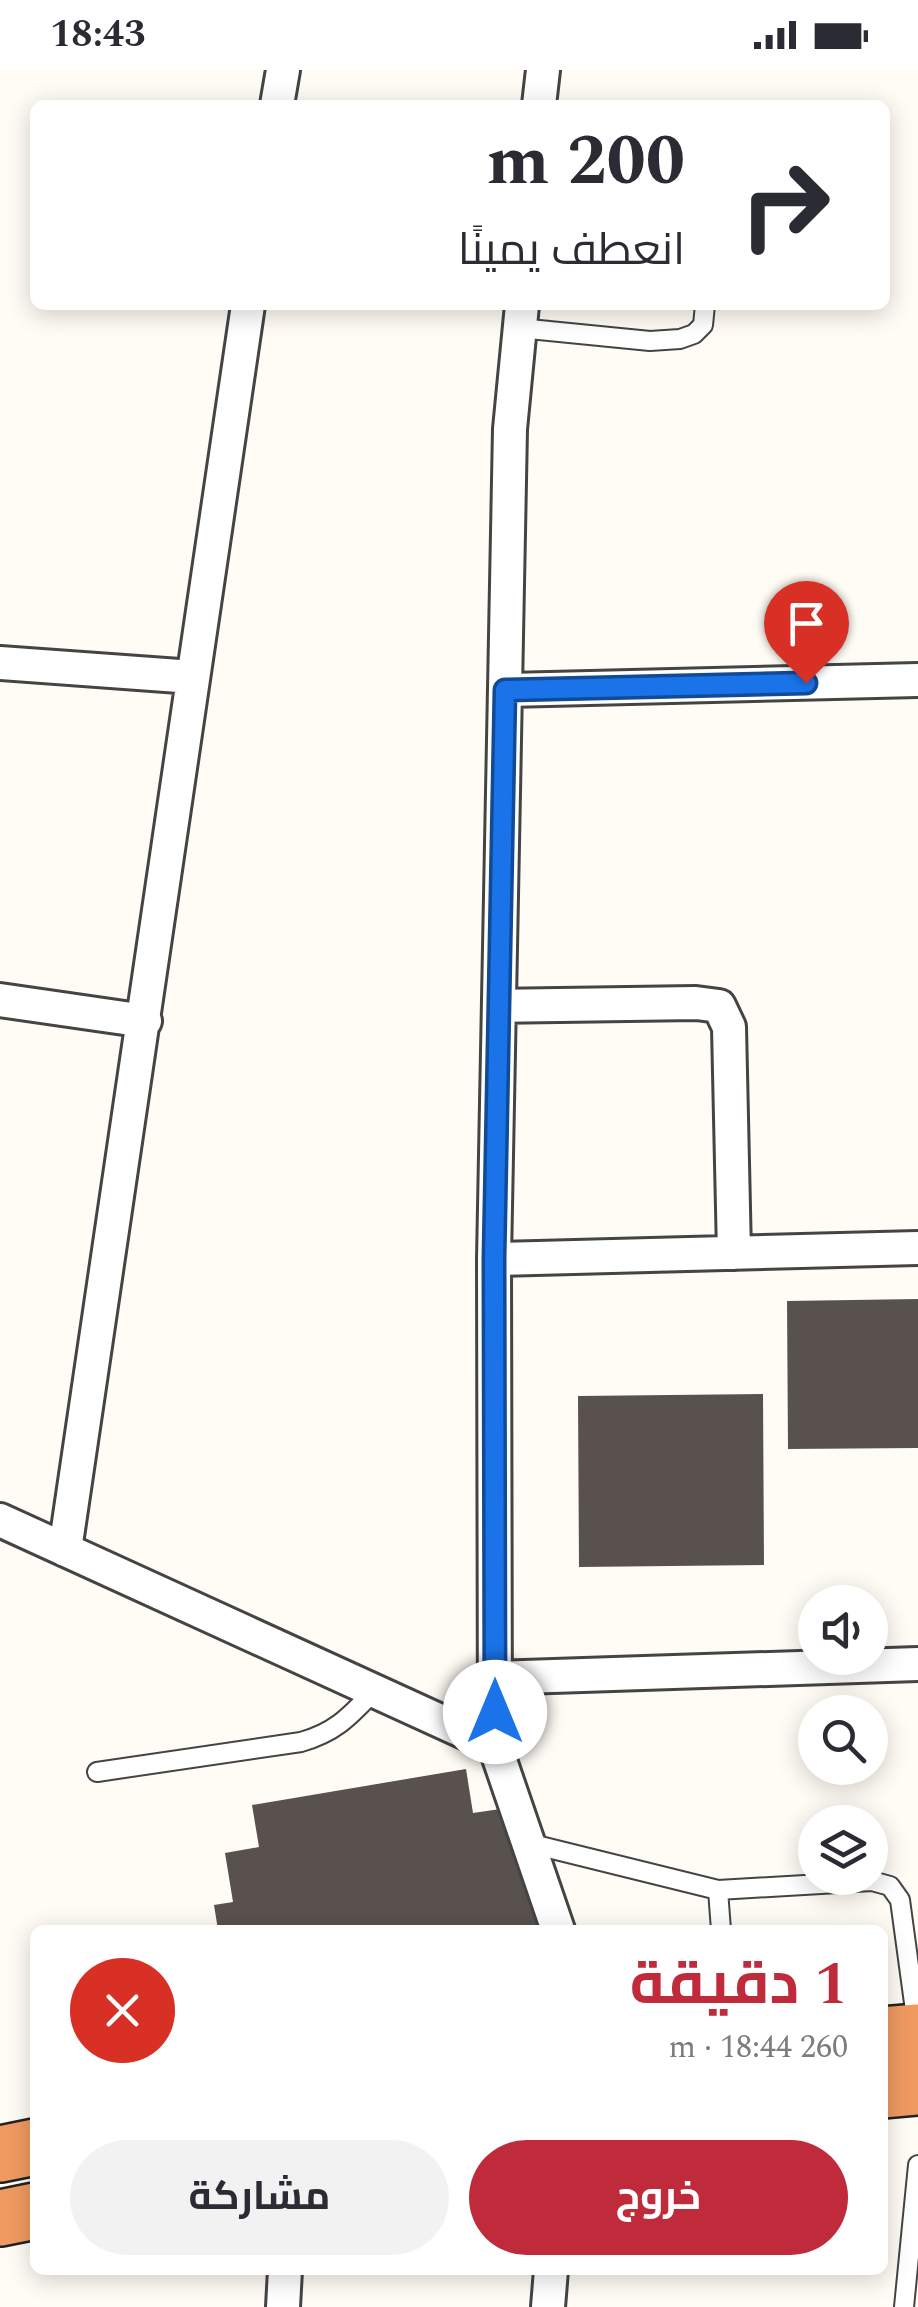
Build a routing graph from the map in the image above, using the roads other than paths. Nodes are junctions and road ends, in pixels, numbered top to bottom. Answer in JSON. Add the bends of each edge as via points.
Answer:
{"nodes":[{"id":1,"x":282,"y":70,"type":"edge"},
{"id":2,"x":542,"y":70,"type":"edge"},
{"id":3,"x":279,"y":100,"type":"edge"},
{"id":4,"x":540,"y":100,"type":"edge"},
{"id":5,"x":247,"y":310,"type":"edge"},
{"id":6,"x":704,"y":310,"type":"edge"},
{"id":7,"x":520,"y":316,"type":"edge"},
{"id":8,"x":0,"y":663,"type":"edge"},
{"id":9,"x":193,"y":677,"type":"junction"},
{"id":10,"x":918,"y":680,"type":"edge"},
{"id":11,"x":505,"y":690,"type":"junction"},
{"id":12,"x":0,"y":1000,"type":"edge"},
{"id":13,"x":499,"y":1006,"type":"junction"},
{"id":14,"x":145,"y":1021,"type":"junction"},
{"id":15,"x":918,"y":1248,"type":"edge"},
{"id":16,"x":734,"y":1253,"type":"junction"},
{"id":17,"x":494,"y":1259,"type":"junction"},
{"id":18,"x":0,"y":1520,"type":"edge"},
{"id":19,"x":65,"y":1550,"type":"junction"},
{"id":20,"x":918,"y":1664,"type":"edge"},
{"id":21,"x":495,"y":1678,"type":"junction"},
{"id":22,"x":374,"y":1691,"type":"junction"},
{"id":23,"x":495,"y":1746,"type":"junction"},
{"id":24,"x":97,"y":1772,"type":"dead end"},
{"id":25,"x":528,"y":1843,"type":"junction"},
{"id":26,"x":718,"y":1890,"type":"junction"},
{"id":27,"x":556,"y":1925,"type":"edge"},
{"id":28,"x":721,"y":1925,"type":"edge"},
{"id":29,"x":918,"y":2031,"type":"edge"},
{"id":30,"x":888,"y":2034,"type":"edge"},
{"id":31,"x":918,"y":2087,"type":"edge"},
{"id":32,"x":888,"y":2090,"type":"edge"},
{"id":33,"x":30,"y":2149,"type":"edge"},
{"id":34,"x":0,"y":2154,"type":"edge"},
{"id":35,"x":918,"y":2165,"type":"edge"},
{"id":36,"x":30,"y":2212,"type":"edge"},
{"id":37,"x":0,"y":2218,"type":"edge"},
{"id":38,"x":284,"y":2275,"type":"edge"},
{"id":39,"x":551,"y":2275,"type":"edge"},
{"id":40,"x":284,"y":2307,"type":"edge"},
{"id":41,"x":548,"y":2307,"type":"edge"},
{"id":42,"x":904,"y":2307,"type":"edge"}],
"edges":[{"from":1,"to":3,"type":"street"},
{"from":2,"to":4,"type":"street"},
{"from":5,"to":9,"type":"street"},
{"from":6,"to":7,"type":"lane","via":[[694,334],[650,341]]},
{"from":7,"to":11,"type":"street","via":[[510,429]]},
{"from":8,"to":9,"type":"street"},
{"from":9,"to":14,"type":"street"},
{"from":10,"to":11,"type":"street"},
{"from":11,"to":13,"type":"street"},
{"from":12,"to":14,"type":"street"},
{"from":13,"to":16,"type":"street","via":[[719,1006],[728,1027]]},
{"from":13,"to":17,"type":"street"},
{"from":14,"to":19,"type":"street"},
{"from":15,"to":16,"type":"street"},
{"from":16,"to":17,"type":"street"},
{"from":17,"to":21,"type":"street"},
{"from":18,"to":19,"type":"street"},
{"from":19,"to":22,"type":"street"},
{"from":20,"to":21,"type":"street"},
{"from":21,"to":23,"type":"street"},
{"from":22,"to":23,"type":"street"},
{"from":22,"to":24,"type":"lane","via":[[342,1724],[302,1742]]},
{"from":23,"to":25,"type":"street"},
{"from":25,"to":26,"type":"lane"},
{"from":25,"to":27,"type":"street"},
{"from":26,"to":28,"type":"lane"},
{"from":26,"to":29,"type":"lane","via":[[872,1880],[890,1886],[900,1900]]},
{"from":29,"to":30,"type":"highway"},
{"from":31,"to":32,"type":"highway"},
{"from":33,"to":34,"type":"highway"},
{"from":35,"to":42,"type":"lane"},
{"from":36,"to":37,"type":"highway"},
{"from":38,"to":40,"type":"street"},
{"from":39,"to":41,"type":"street"}]}
